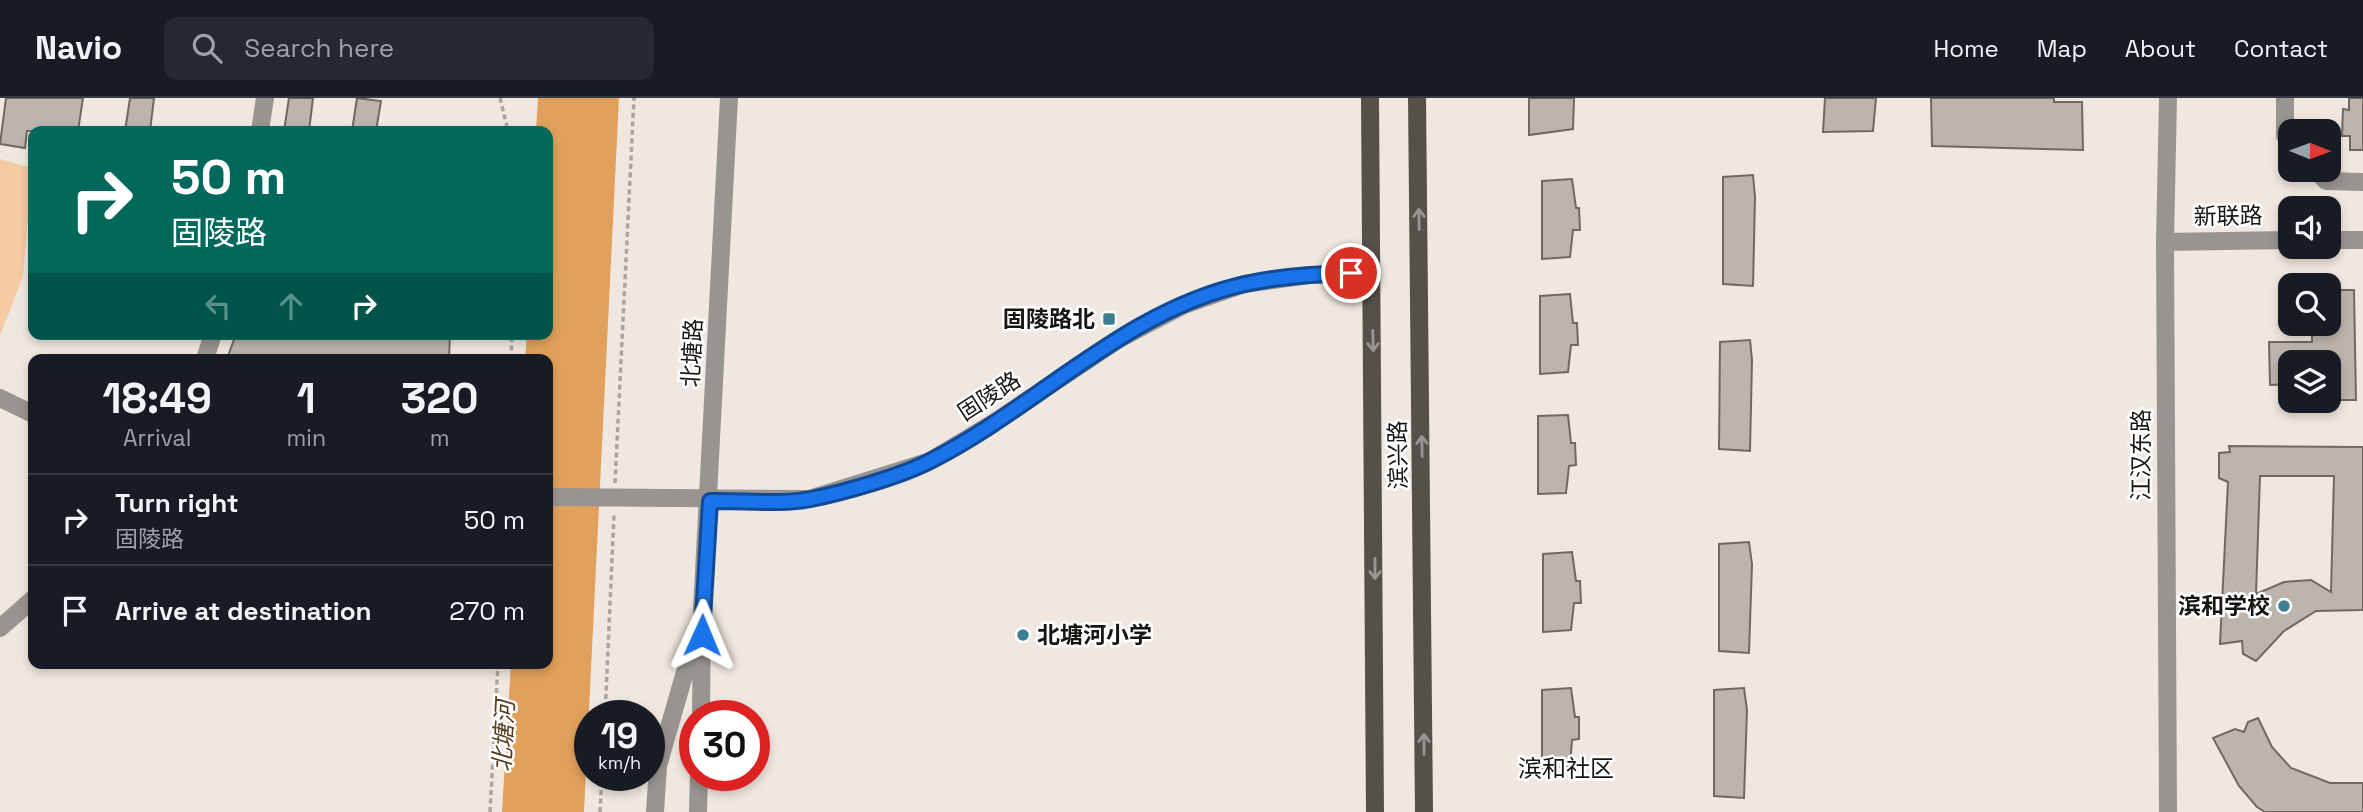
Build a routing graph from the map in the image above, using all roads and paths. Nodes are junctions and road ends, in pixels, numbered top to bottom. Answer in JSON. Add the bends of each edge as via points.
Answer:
{"nodes":[{"id":1,"x":265,"y":98,"type":"edge"},
{"id":2,"x":500,"y":98,"type":"edge"},
{"id":3,"x":634,"y":98,"type":"edge"},
{"id":4,"x":729,"y":98,"type":"edge"},
{"id":5,"x":1370,"y":98,"type":"edge"},
{"id":6,"x":1417,"y":98,"type":"edge"},
{"id":7,"x":2168,"y":98,"type":"edge"},
{"id":8,"x":2285,"y":98,"type":"edge"},
{"id":9,"x":2285,"y":119,"type":"edge"},
{"id":10,"x":261,"y":126,"type":"edge"},
{"id":11,"x":507,"y":126,"type":"edge"},
{"id":12,"x":2342,"y":181,"type":"edge"},
{"id":13,"x":2363,"y":182,"type":"edge"},
{"id":14,"x":2278,"y":240,"type":"edge"},
{"id":15,"x":2341,"y":240,"type":"edge"},
{"id":16,"x":2363,"y":240,"type":"edge"},
{"id":17,"x":2165,"y":242,"type":"junction"},
{"id":18,"x":1372,"y":273,"type":"junction"},
{"id":19,"x":0,"y":398,"type":"edge"},
{"id":20,"x":28,"y":412,"type":"edge"},
{"id":21,"x":553,"y":498,"type":"edge"},
{"id":22,"x":614,"y":499,"type":"junction"},
{"id":23,"x":710,"y":501,"type":"junction"},
{"id":24,"x":28,"y":603,"type":"edge"},
{"id":25,"x":702,"y":609,"type":"junction"},
{"id":26,"x":0,"y":628,"type":"edge"},
{"id":27,"x":498,"y":669,"type":"edge"},
{"id":28,"x":606,"y":700,"type":"edge"},
{"id":29,"x":701,"y":700,"type":"edge"},
{"id":30,"x":601,"y":791,"type":"edge"},
{"id":31,"x":699,"y":791,"type":"edge"},
{"id":32,"x":490,"y":812,"type":"edge"},
{"id":33,"x":600,"y":812,"type":"edge"},
{"id":34,"x":655,"y":812,"type":"edge"},
{"id":35,"x":698,"y":812,"type":"edge"},
{"id":36,"x":1375,"y":812,"type":"edge"},
{"id":37,"x":1424,"y":812,"type":"edge"},
{"id":38,"x":2168,"y":812,"type":"edge"}],
"edges":[{"from":1,"to":10,"type":"street"},
{"from":2,"to":11,"type":"path"},
{"from":3,"to":22,"type":"path"},
{"from":4,"to":23,"type":"street","name":"北塘路"},
{"from":5,"to":18,"type":"main road","name":"滨兴路"},
{"from":37,"to":6,"type":"main road","name":"滨兴路","one_way":true},
{"from":7,"to":17,"type":"street","name":"江汉东路"},
{"from":8,"to":9,"type":"street"},
{"from":12,"to":13,"type":"street"},
{"from":14,"to":17,"type":"street","name":"新联路"},
{"from":15,"to":16,"type":"street"},
{"from":17,"to":38,"type":"street","name":"江汉东路"},
{"from":18,"to":23,"type":"street","name":"固陵路","via":[[1244,284],[1184,305],[1119,339],[930,461],[809,499]]},
{"from":18,"to":36,"type":"main road","name":"滨兴路","one_way":true},
{"from":19,"to":20,"type":"street"},
{"from":21,"to":22,"type":"street","name":"固陵路"},
{"from":22,"to":23,"type":"street","name":"固陵路"},
{"from":22,"to":28,"type":"path"},
{"from":23,"to":25,"type":"street","name":"北塘路"},
{"from":24,"to":26,"type":"street"},
{"from":25,"to":29,"type":"street","name":"北塘路"},
{"from":25,"to":34,"type":"street","name":"北塘路","via":[[658,766]]},
{"from":27,"to":32,"type":"path"},
{"from":30,"to":33,"type":"path"},
{"from":31,"to":35,"type":"street"}]}
